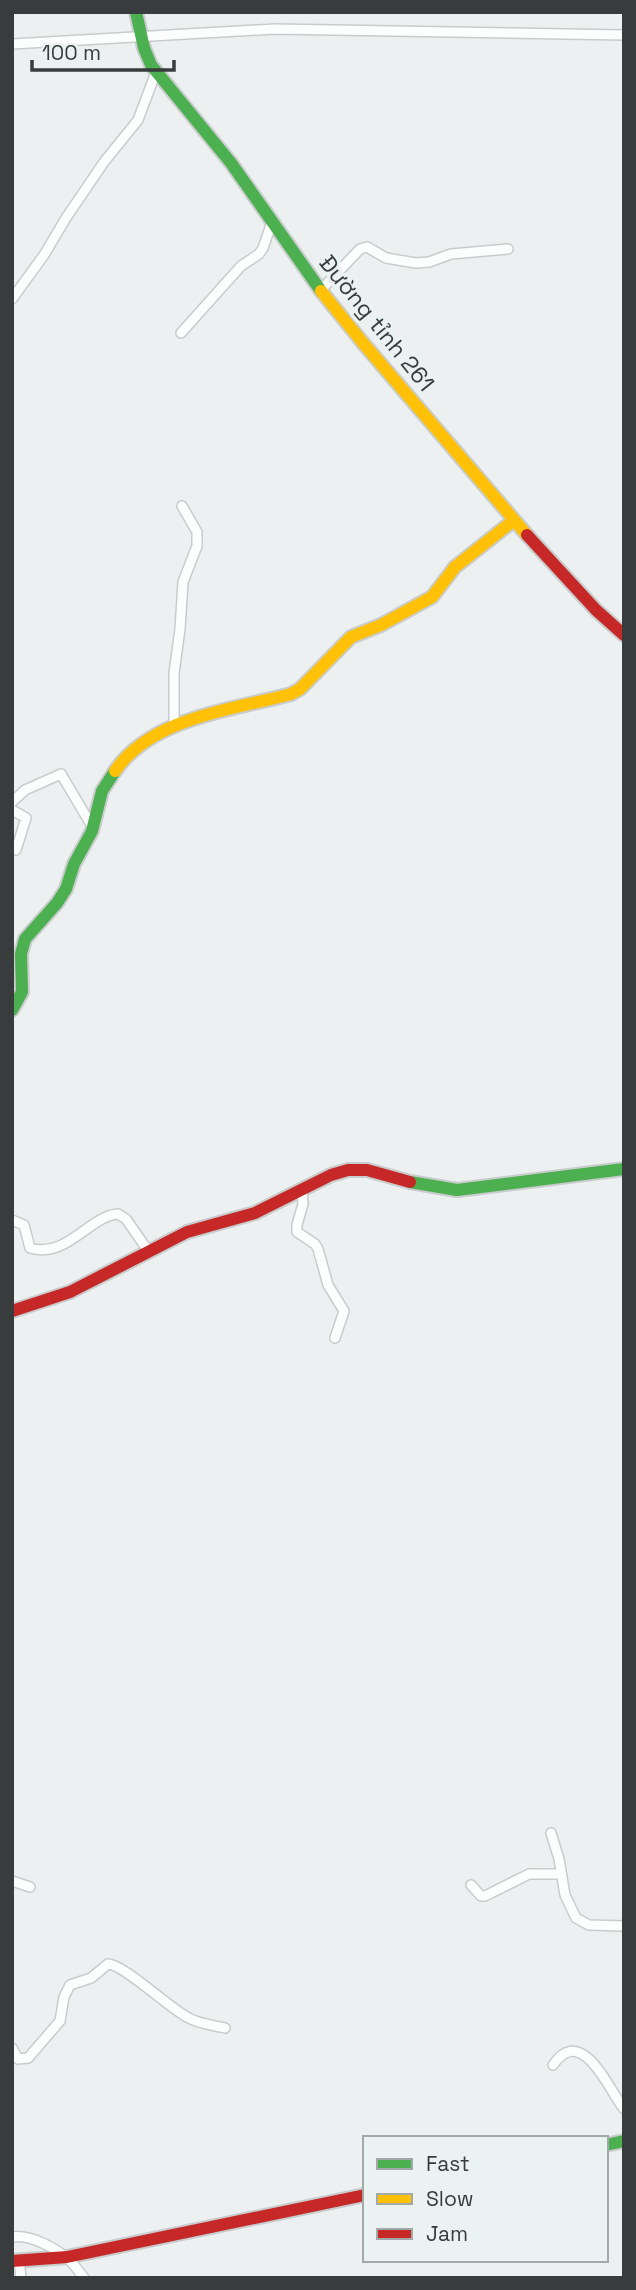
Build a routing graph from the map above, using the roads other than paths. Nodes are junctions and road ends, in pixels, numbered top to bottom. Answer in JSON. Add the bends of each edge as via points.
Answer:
{"nodes":[{"id":1,"x":136,"y":12,"type":"edge"},
{"id":2,"x":141,"y":36,"type":"junction"},
{"id":3,"x":624,"y":36,"type":"edge"},
{"id":4,"x":12,"y":44,"type":"edge"},
{"id":5,"x":156,"y":72,"type":"junction"},
{"id":6,"x":272,"y":222,"type":"junction"},
{"id":7,"x":508,"y":249,"type":"dead end"},
{"id":8,"x":321,"y":290,"type":"junction"},
{"id":9,"x":12,"y":299,"type":"edge"},
{"id":10,"x":181,"y":333,"type":"dead end"},
{"id":11,"x":182,"y":506,"type":"dead end"},
{"id":12,"x":513,"y":521,"type":"junction"},
{"id":13,"x":624,"y":635,"type":"edge"},
{"id":14,"x":174,"y":726,"type":"junction"},
{"id":15,"x":12,"y":802,"type":"edge"},
{"id":16,"x":12,"y":810,"type":"edge"},
{"id":17,"x":93,"y":828,"type":"junction"},
{"id":18,"x":16,"y":850,"type":"dead end"},
{"id":19,"x":12,"y":1010,"type":"edge"},
{"id":20,"x":624,"y":1169,"type":"edge"},
{"id":21,"x":302,"y":1190,"type":"junction"},
{"id":22,"x":12,"y":1220,"type":"edge"},
{"id":23,"x":149,"y":1252,"type":"junction"},
{"id":24,"x":12,"y":1311,"type":"edge"},
{"id":25,"x":335,"y":1338,"type":"dead end"},
{"id":26,"x":551,"y":1833,"type":"dead end"},
{"id":27,"x":561,"y":1874,"type":"junction"},
{"id":28,"x":12,"y":1881,"type":"edge"},
{"id":29,"x":471,"y":1885,"type":"dead end"},
{"id":30,"x":30,"y":1887,"type":"dead end"},
{"id":31,"x":624,"y":1926,"type":"edge"},
{"id":32,"x":225,"y":2028,"type":"dead end"},
{"id":33,"x":12,"y":2048,"type":"edge"},
{"id":34,"x":552,"y":2065,"type":"dead end"},
{"id":35,"x":624,"y":2109,"type":"edge"},
{"id":36,"x":363,"y":2195,"type":"edge"},
{"id":37,"x":12,"y":2237,"type":"edge"},
{"id":38,"x":66,"y":2257,"type":"junction"},
{"id":39,"x":16,"y":2260,"type":"edge"},
{"id":40,"x":21,"y":2278,"type":"edge"},
{"id":41,"x":84,"y":2278,"type":"edge"}],
"edges":[{"from":1,"to":2,"type":"street","name":"Đường tỉnh 261"},
{"from":2,"to":3,"type":"street","via":[[275,29]]},
{"from":2,"to":4,"type":"street"},
{"from":2,"to":5,"type":"street","name":"Đường tỉnh 261"},
{"from":5,"to":6,"type":"street","name":"Đường tỉnh 261","via":[[231,163]]},
{"from":5,"to":9,"type":"street","via":[[138,120],[104,162]]},
{"from":6,"to":8,"type":"street","name":"Đường tỉnh 261"},
{"from":6,"to":10,"type":"street","via":[[264,248]]},
{"from":7,"to":8,"type":"street","via":[[451,254],[416,263],[386,258],[367,247]]},
{"from":8,"to":12,"type":"street","name":"Đường tỉnh 261"},
{"from":11,"to":14,"type":"street","via":[[197,532],[197,546],[183,582]]},
{"from":12,"to":13,"type":"street","name":"Đường tỉnh 261"},
{"from":12,"to":14,"type":"street","via":[[455,566],[432,597],[351,637],[300,689]]},
{"from":14,"to":17,"type":"street","via":[[140,745],[114,771],[98,801]]},
{"from":15,"to":17,"type":"street","via":[[25,790],[61,774]]},
{"from":16,"to":18,"type":"street","via":[[26,818]]},
{"from":17,"to":19,"type":"street","via":[[62,896],[25,938],[24,980]]},
{"from":20,"to":21,"type":"street","via":[[457,1190],[348,1170]]},
{"from":21,"to":23,"type":"street","via":[[267,1209],[187,1232]]},
{"from":21,"to":25,"type":"street","via":[[297,1232],[315,1244],[328,1285],[343,1308]]},
{"from":22,"to":23,"type":"street","via":[[24,1225],[30,1248],[39,1250],[65,1244],[118,1214]]},
{"from":23,"to":24,"type":"street","via":[[70,1292]]},
{"from":26,"to":27,"type":"street"},
{"from":27,"to":29,"type":"street","via":[[529,1874],[485,1896]]},
{"from":27,"to":31,"type":"street","via":[[565,1895],[582,1923]]},
{"from":28,"to":30,"type":"street"},
{"from":32,"to":33,"type":"street","via":[[188,2018],[120,1966],[108,1964],[91,1978],[70,1985],[60,2021],[28,2058],[18,2059]]},
{"from":34,"to":35,"type":"street","via":[[566,2053],[583,2055],[608,2080]]},
{"from":36,"to":38,"type":"street"},
{"from":37,"to":38,"type":"street","via":[[33,2238]]},
{"from":38,"to":39,"type":"street"},
{"from":38,"to":41,"type":"street"},
{"from":39,"to":40,"type":"street"}]}
